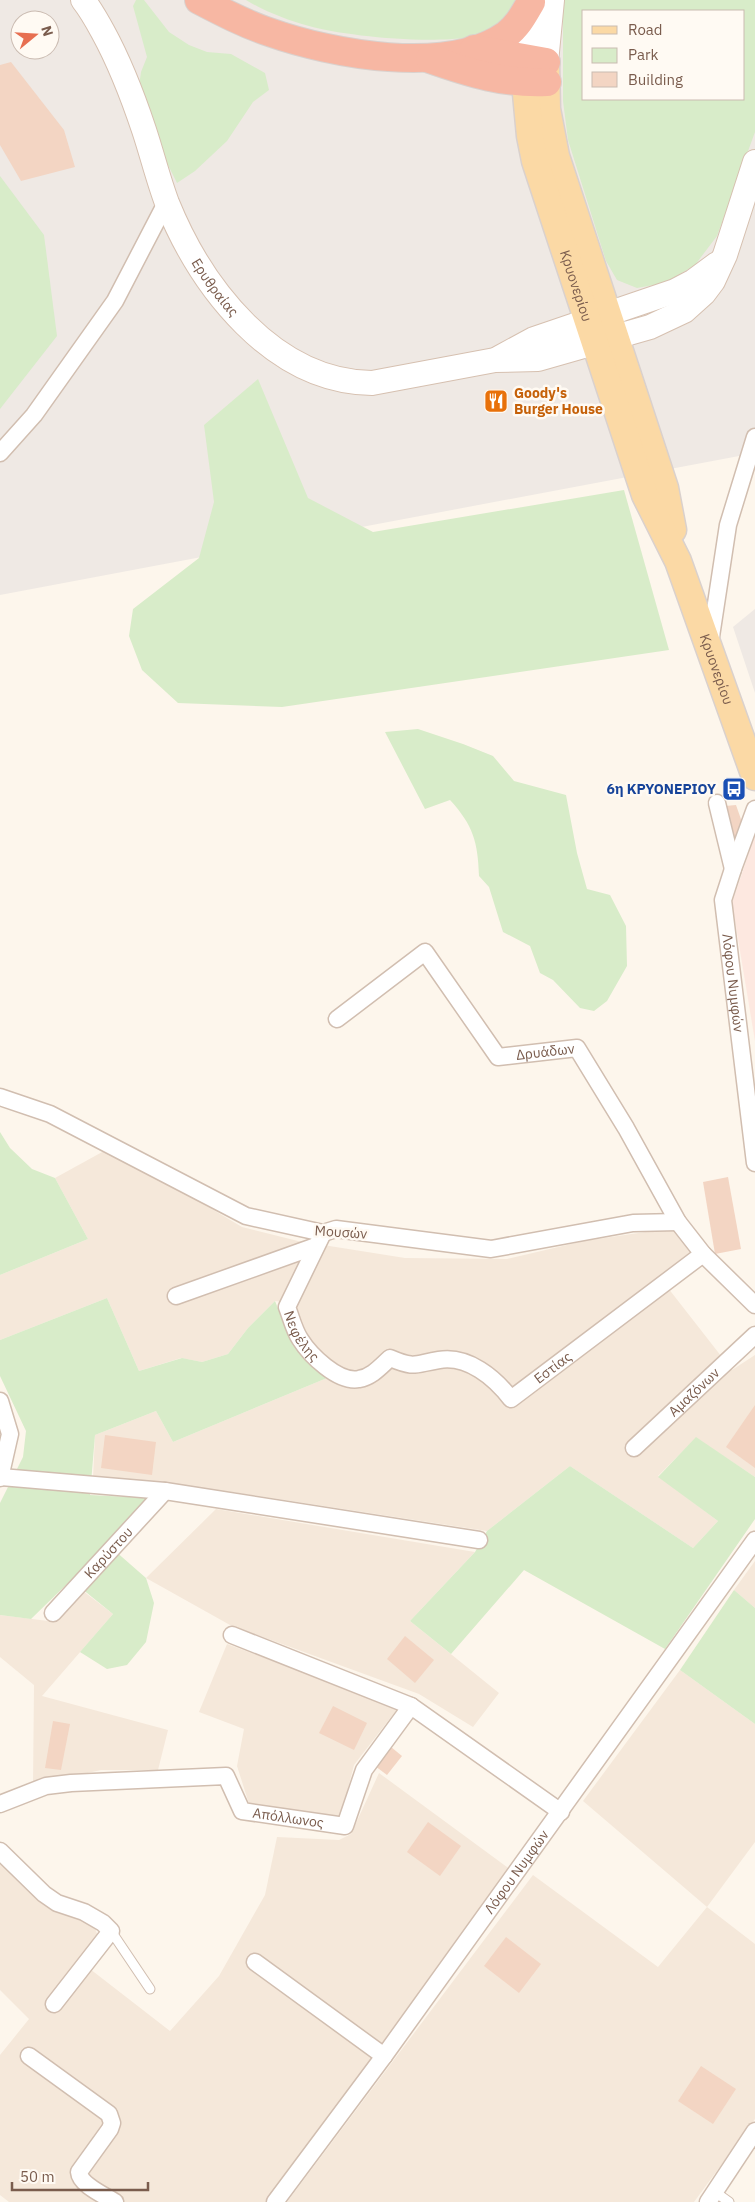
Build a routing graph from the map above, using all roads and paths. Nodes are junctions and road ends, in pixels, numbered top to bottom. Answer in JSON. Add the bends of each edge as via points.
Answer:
{"nodes":[{"id":1,"x":83,"y":0,"type":"edge"},
{"id":2,"x":200,"y":0,"type":"edge"},
{"id":3,"x":538,"y":1,"type":"edge"},
{"id":4,"x":220,"y":7,"type":"edge"},
{"id":5,"x":474,"y":49,"type":"junction"},
{"id":6,"x":430,"y":58,"type":"junction"},
{"id":7,"x":536,"y":71,"type":"junction"},
{"id":8,"x":755,"y":162,"type":"edge"},
{"id":9,"x":167,"y":201,"type":"junction"},
{"id":10,"x":601,"y":329,"type":"junction"},
{"id":11,"x":755,"y":437,"type":"edge"},
{"id":12,"x":0,"y":453,"type":"edge"},
{"id":13,"x":709,"y":648,"type":"junction"},
{"id":14,"x":755,"y":777,"type":"edge"},
{"id":15,"x":717,"y":803,"type":"dead end"},
{"id":16,"x":755,"y":809,"type":"edge"},
{"id":17,"x":733,"y":869,"type":"junction"},
{"id":18,"x":337,"y":1019,"type":"dead end"},
{"id":19,"x":0,"y":1097,"type":"edge"},
{"id":20,"x":755,"y":1163,"type":"edge"},
{"id":21,"x":678,"y":1222,"type":"junction"},
{"id":22,"x":320,"y":1240,"type":"junction"},
{"id":23,"x":703,"y":1254,"type":"junction"},
{"id":24,"x":176,"y":1296,"type":"dead end"},
{"id":25,"x":755,"y":1305,"type":"edge"},
{"id":26,"x":755,"y":1335,"type":"edge"},
{"id":27,"x":390,"y":1358,"type":"joint"},
{"id":28,"x":0,"y":1401,"type":"edge"},
{"id":29,"x":634,"y":1448,"type":"dead end"},
{"id":30,"x":0,"y":1478,"type":"edge"},
{"id":31,"x":165,"y":1491,"type":"junction"},
{"id":32,"x":479,"y":1540,"type":"dead end"},
{"id":33,"x":755,"y":1540,"type":"edge"},
{"id":34,"x":53,"y":1612,"type":"dead end"},
{"id":35,"x":232,"y":1636,"type":"dead end"},
{"id":36,"x":411,"y":1706,"type":"junction"},
{"id":37,"x":0,"y":1804,"type":"edge"},
{"id":38,"x":561,"y":1812,"type":"junction"},
{"id":39,"x":0,"y":1851,"type":"edge"},
{"id":40,"x":111,"y":1931,"type":"junction"},
{"id":41,"x":255,"y":1962,"type":"dead end"},
{"id":42,"x":150,"y":1989,"type":"dead end"},
{"id":43,"x":54,"y":2004,"type":"dead end"},
{"id":44,"x":29,"y":2056,"type":"dead end"},
{"id":45,"x":384,"y":2056,"type":"junction"},
{"id":46,"x":755,"y":2131,"type":"edge"},
{"id":47,"x":712,"y":2197,"type":"edge"},
{"id":48,"x":115,"y":2202,"type":"edge"},
{"id":49,"x":275,"y":2202,"type":"edge"},
{"id":50,"x":728,"y":2202,"type":"edge"}],
"edges":[{"from":1,"to":9,"type":"main road","name":"Ερυθραίας","via":[[128,86]]},
{"from":2,"to":4,"type":"highway"},
{"from":3,"to":5,"type":"highway","via":[[506,34]]},
{"from":3,"to":7,"type":"main road","name":"Κρυονερίου"},
{"from":4,"to":6,"type":"highway","via":[[268,32],[316,46],[366,54]]},
{"from":5,"to":6,"type":"highway"},
{"from":5,"to":7,"type":"highway"},
{"from":6,"to":7,"type":"highway","via":[[472,74]]},
{"from":7,"to":10,"type":"main road","name":"Κρυονερίου","via":[[530,136],[535,161]]},
{"from":8,"to":10,"type":"main road","name":"Ερυθραίας","via":[[725,255],[704,293],[684,311],[656,324]]},
{"from":9,"to":10,"type":"main road","name":"Ερυθραίας","via":[[193,256],[229,305],[268,344],[289,360],[314,372],[352,383],[372,383],[495,360],[534,339]]},
{"from":9,"to":12,"type":"street","via":[[115,301],[34,415]]},
{"from":10,"to":13,"type":"main road","name":"Κρυονερίου","via":[[665,488],[678,561]]},
{"from":11,"to":13,"type":"street","via":[[728,525]]},
{"from":13,"to":14,"type":"main road","name":"Κρυονερίου"},
{"from":15,"to":17,"type":"street"},
{"from":16,"to":17,"type":"street","name":"Λόφου Νυμφών"},
{"from":17,"to":20,"type":"street","name":"Λόφου Νυμφών","via":[[724,900]]},
{"from":18,"to":21,"type":"street","name":"Δρυάδων","via":[[426,952],[498,1057],[577,1048]]},
{"from":19,"to":22,"type":"street","name":"Μουσών","via":[[50,1114],[246,1216]]},
{"from":21,"to":22,"type":"street","name":"Μουσών","via":[[633,1223],[491,1249],[336,1229]]},
{"from":21,"to":23,"type":"street","name":"Δρυάδων"},
{"from":22,"to":24,"type":"street"},
{"from":22,"to":27,"type":"street","name":"Νεφέλης","via":[[287,1307],[300,1339],[320,1363],[342,1377],[357,1380],[371,1375]]},
{"from":23,"to":25,"type":"street","name":"Δρυάδων"},
{"from":23,"to":27,"type":"street","name":"Εστίας","via":[[511,1398],[494,1378],[455,1360],[440,1359],[418,1366]]},
{"from":26,"to":29,"type":"street","name":"Αμαζόνων"},
{"from":28,"to":30,"type":"street","via":[[10,1434]]},
{"from":30,"to":31,"type":"street"},
{"from":31,"to":32,"type":"street"},
{"from":31,"to":34,"type":"street","name":"Καρύστου"},
{"from":33,"to":38,"type":"street","name":"Λόφου Νυμφών"},
{"from":35,"to":36,"type":"street"},
{"from":36,"to":37,"type":"street","name":"Απόλλωνος","via":[[364,1770],[345,1826],[242,1811],[226,1776],[54,1785]]},
{"from":36,"to":38,"type":"street"},
{"from":38,"to":45,"type":"street","name":"Λόφου Νυμφών"},
{"from":39,"to":40,"type":"street","via":[[44,1894],[57,1903],[84,1912]]},
{"from":40,"to":42,"type":"lane"},
{"from":40,"to":43,"type":"street"},
{"from":41,"to":45,"type":"street"},
{"from":44,"to":48,"type":"street","via":[[109,2114],[110,2128],[79,2176]]},
{"from":45,"to":49,"type":"street","name":"Λόφου Νυμφών"},
{"from":46,"to":47,"type":"street"},
{"from":47,"to":50,"type":"lane"}]}
